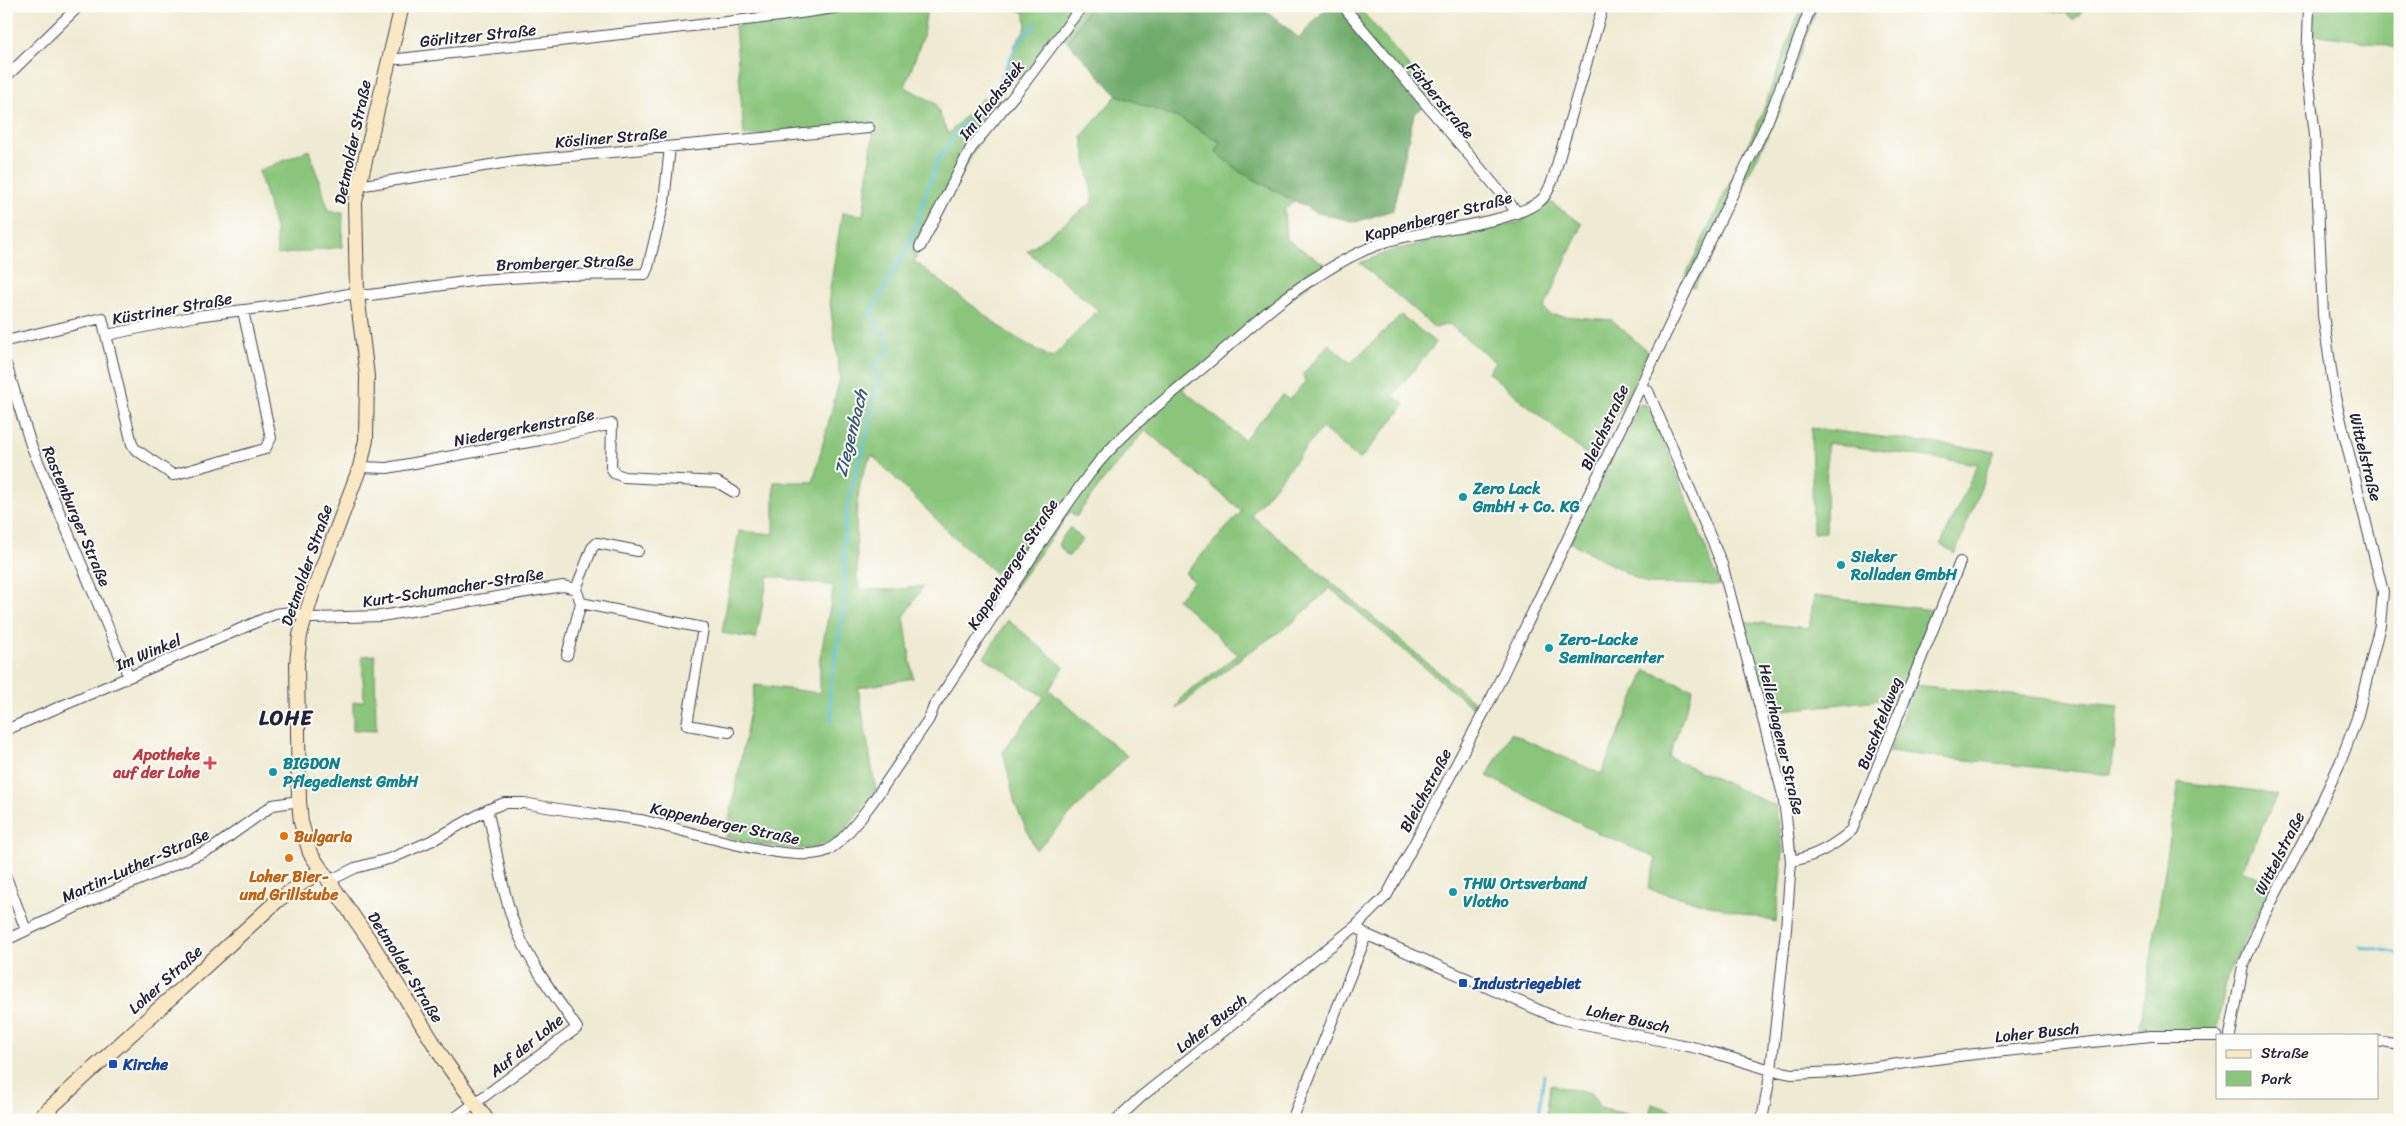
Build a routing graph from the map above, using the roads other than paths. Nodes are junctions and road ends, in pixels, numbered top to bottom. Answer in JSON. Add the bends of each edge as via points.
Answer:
{"nodes":[{"id":1,"x":79,"y":6,"type":"edge"},
{"id":2,"x":402,"y":6,"type":"edge"},
{"id":3,"x":847,"y":6,"type":"edge"},
{"id":4,"x":1082,"y":6,"type":"edge"},
{"id":5,"x":1343,"y":6,"type":"edge"},
{"id":6,"x":1602,"y":6,"type":"edge"},
{"id":7,"x":1810,"y":6,"type":"edge"},
{"id":8,"x":2309,"y":6,"type":"edge"},
{"id":9,"x":809,"y":9,"type":"edge"},
{"id":10,"x":388,"y":58,"type":"junction"},
{"id":11,"x":6,"y":77,"type":"edge"},
{"id":12,"x":869,"y":128,"type":"dead end"},
{"id":13,"x":670,"y":147,"type":"junction"},
{"id":14,"x":358,"y":186,"type":"junction"},
{"id":15,"x":1517,"y":212,"type":"junction"},
{"id":16,"x":920,"y":247,"type":"dead end"},
{"id":17,"x":357,"y":294,"type":"junction"},
{"id":18,"x":243,"y":310,"type":"junction"},
{"id":19,"x":107,"y":335,"type":"junction"},
{"id":20,"x":6,"y":341,"type":"edge"},
{"id":21,"x":6,"y":364,"type":"edge"},
{"id":22,"x":1640,"y":387,"type":"junction"},
{"id":23,"x":360,"y":467,"type":"junction"},
{"id":24,"x":734,"y":492,"type":"dead end"},
{"id":25,"x":638,"y":551,"type":"dead end"},
{"id":26,"x":1960,"y":562,"type":"dead end"},
{"id":27,"x":576,"y":589,"type":"junction"},
{"id":28,"x":581,"y":603,"type":"junction"},
{"id":29,"x":304,"y":616,"type":"junction"},
{"id":30,"x":567,"y":655,"type":"dead end"},
{"id":31,"x":129,"y":677,"type":"junction"},
{"id":32,"x":6,"y":730,"type":"edge"},
{"id":33,"x":729,"y":732,"type":"dead end"},
{"id":34,"x":299,"y":801,"type":"junction"},
{"id":35,"x":487,"y":810,"type":"junction"},
{"id":36,"x":1791,"y":861,"type":"junction"},
{"id":37,"x":321,"y":870,"type":"junction"},
{"id":38,"x":6,"y":877,"type":"edge"},
{"id":39,"x":329,"y":881,"type":"junction"},
{"id":40,"x":1356,"y":926,"type":"junction"},
{"id":41,"x":26,"y":930,"type":"junction"},
{"id":42,"x":1365,"y":934,"type":"junction"},
{"id":43,"x":6,"y":940,"type":"edge"},
{"id":44,"x":2230,"y":1034,"type":"edge"},
{"id":45,"x":2216,"y":1036,"type":"edge"},
{"id":46,"x":2378,"y":1042,"type":"edge"},
{"id":47,"x":2400,"y":1045,"type":"edge"},
{"id":48,"x":1771,"y":1070,"type":"junction"},
{"id":49,"x":474,"y":1105,"type":"junction"},
{"id":50,"x":37,"y":1120,"type":"edge"},
{"id":51,"x":452,"y":1120,"type":"edge"},
{"id":52,"x":487,"y":1120,"type":"edge"},
{"id":53,"x":1116,"y":1120,"type":"edge"},
{"id":54,"x":1292,"y":1120,"type":"edge"},
{"id":55,"x":1762,"y":1120,"type":"edge"}],
"edges":[{"from":1,"to":11,"type":"street"},
{"from":2,"to":10,"type":"main road","name":"Detmolder Straße"},
{"from":3,"to":9,"type":"street","name":"Görlitzer Straße"},
{"from":4,"to":16,"type":"street","name":"Im Flachssiek","via":[[972,148]]},
{"from":5,"to":15,"type":"street","name":"Färberstraße"},
{"from":6,"to":15,"type":"street","name":"Kappenberger Straße","via":[[1553,179],[1540,202]]},
{"from":7,"to":22,"type":"street","name":"Bleichstraße","via":[[1768,120]]},
{"from":8,"to":44,"type":"street","name":"Wittelstraße","via":[[2307,68],[2314,135],[2323,315],[2336,397],[2384,592],[2357,718],[2340,763],[2264,916],[2243,966]]},
{"from":9,"to":10,"type":"street","name":"Görlitzer Straße"},
{"from":10,"to":14,"type":"main road","name":"Detmolder Straße"},
{"from":12,"to":13,"type":"street","name":"Kösliner Straße"},
{"from":13,"to":14,"type":"street","name":"Kösliner Straße","via":[[516,161]]},
{"from":13,"to":17,"type":"street","name":"Bromberger Straße","via":[[664,202],[645,274],[497,279]]},
{"from":14,"to":17,"type":"main road","name":"Detmolder Straße","via":[[354,216]]},
{"from":15,"to":35,"type":"street","name":"Kappenberger Straße","via":[[1482,223],[1422,232],[1345,259],[1279,303],[1155,406],[1090,473],[934,706],[929,719],[848,834],[827,850],[810,855],[768,850],[641,821],[524,803],[504,803]]},
{"from":17,"to":18,"type":"street","name":"Küstriner Straße"},
{"from":17,"to":23,"type":"main road","name":"Detmolder Straße","via":[[367,376],[366,440]]},
{"from":18,"to":19,"type":"street","name":"Küstriner Straße","via":[[196,316]]},
{"from":18,"to":19,"type":"street","via":[[272,438],[265,449],[173,475],[135,450],[132,444]]},
{"from":19,"to":20,"type":"street","name":"Küstriner Straße","via":[[102,318]]},
{"from":21,"to":31,"type":"street","name":"Rastenburger Straße","via":[[31,445]]},
{"from":22,"to":36,"type":"street","name":"Hellerhagener Straße","via":[[1648,391],[1722,564],[1783,795]]},
{"from":22,"to":40,"type":"street","name":"Bleichstraße","via":[[1486,708],[1386,895]]},
{"from":23,"to":24,"type":"street","name":"Niedergerkenstraße","via":[[387,468],[612,424],[611,467],[614,473],[624,477],[717,482]]},
{"from":23,"to":29,"type":"main road","name":"Detmolder Straße"},
{"from":25,"to":27,"type":"street","via":[[597,543]]},
{"from":26,"to":36,"type":"street","name":"Buschfeldweg","via":[[1852,830],[1832,846]]},
{"from":27,"to":28,"type":"street"},
{"from":27,"to":29,"type":"street","name":"Kurt-Schumacher-Straße","via":[[563,586],[381,616]]},
{"from":28,"to":30,"type":"street"},
{"from":28,"to":33,"type":"street","via":[[703,628],[687,726]]},
{"from":29,"to":31,"type":"street","name":"Im Winkel","via":[[291,612],[275,614]]},
{"from":29,"to":34,"type":"main road","name":"Detmolder Straße","via":[[297,663]]},
{"from":31,"to":32,"type":"street","name":"Im Winkel"},
{"from":34,"to":37,"type":"main road","name":"Detmolder Straße","via":[[304,836]]},
{"from":34,"to":41,"type":"street","name":"Martin-Luther-Straße","via":[[273,805],[213,848]]},
{"from":35,"to":39,"type":"street","name":"Kappenberger Straße","via":[[434,840],[392,858],[355,868]]},
{"from":35,"to":49,"type":"street","name":"Auf der Lohe","via":[[517,932],[534,968],[578,1028]]},
{"from":36,"to":48,"type":"street","name":"Hellerhagener Straße"},
{"from":37,"to":39,"type":"main road","name":"Detmolder Straße"},
{"from":37,"to":50,"type":"main road","name":"Loher Straße","via":[[278,900]]},
{"from":38,"to":41,"type":"street"},
{"from":39,"to":49,"type":"main road","name":"Detmolder Straße"},
{"from":40,"to":42,"type":"street","name":"Loher Busch"},
{"from":40,"to":53,"type":"street","name":"Loher Busch"},
{"from":41,"to":43,"type":"street","name":"Martin-Luther-Straße"},
{"from":42,"to":48,"type":"street","name":"Loher Busch","via":[[1557,1018],[1701,1049]]},
{"from":42,"to":54,"type":"street"},
{"from":45,"to":48,"type":"street","name":"Loher Busch","via":[[2151,1036],[1838,1072],[1792,1074]]},
{"from":46,"to":47,"type":"street"},
{"from":48,"to":55,"type":"street","name":"Hellerhagener Straße"},
{"from":49,"to":51,"type":"street"},
{"from":49,"to":52,"type":"main road","name":"Detmolder Straße"}]}
